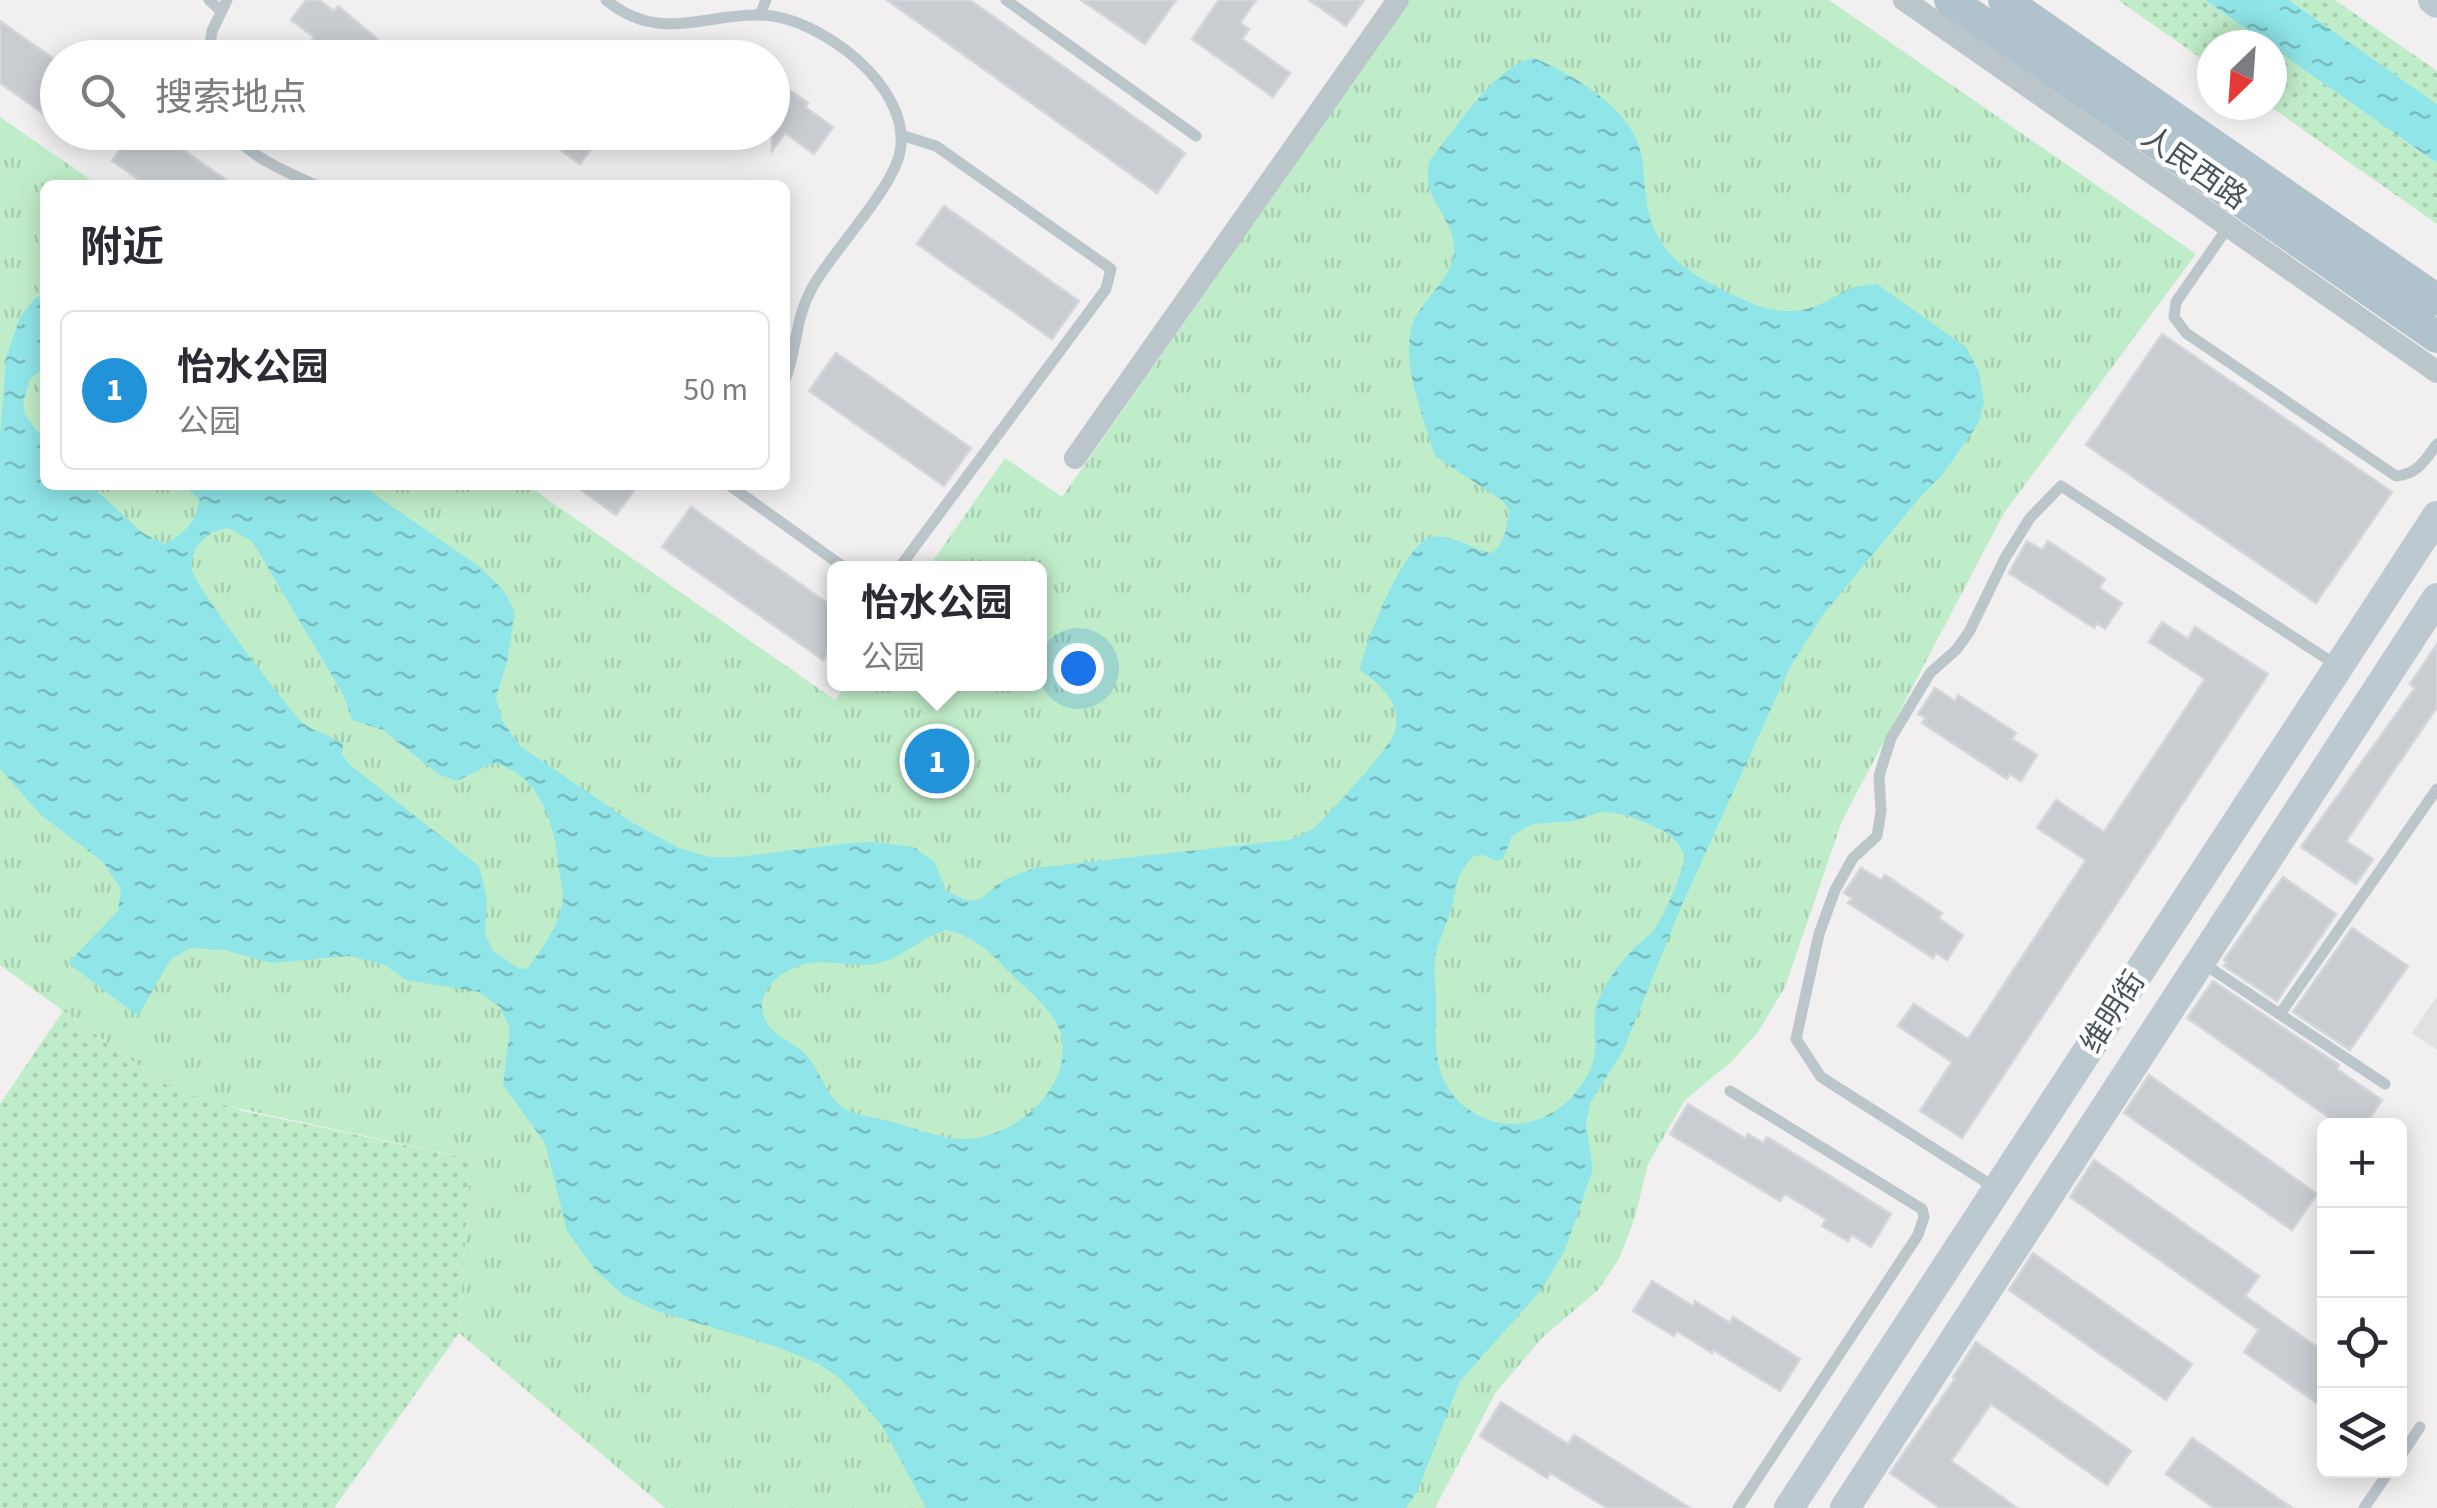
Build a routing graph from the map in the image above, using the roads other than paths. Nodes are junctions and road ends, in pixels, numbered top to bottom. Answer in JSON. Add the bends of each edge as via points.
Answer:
{"nodes":[{"id":1,"x":209,"y":0,"type":"edge"},
{"id":2,"x":606,"y":0,"type":"edge"},
{"id":3,"x":766,"y":0,"type":"edge"},
{"id":4,"x":1006,"y":0,"type":"edge"},
{"id":5,"x":1398,"y":0,"type":"edge"},
{"id":6,"x":1904,"y":0,"type":"edge"},
{"id":7,"x":1950,"y":0,"type":"edge"},
{"id":8,"x":2004,"y":0,"type":"edge"},
{"id":9,"x":224,"y":5,"type":"edge"},
{"id":10,"x":760,"y":14,"type":"junction"},
{"id":11,"x":211,"y":40,"type":"edge"},
{"id":12,"x":901,"y":135,"type":"junction"},
{"id":13,"x":1196,"y":136,"type":"dead end"},
{"id":14,"x":249,"y":150,"type":"edge"},
{"id":15,"x":304,"y":180,"type":"edge"},
{"id":16,"x":2228,"y":226,"type":"junction"},
{"id":17,"x":2437,"y":300,"type":"edge"},
{"id":18,"x":2437,"y":337,"type":"edge"},
{"id":19,"x":790,"y":368,"type":"edge"},
{"id":20,"x":2437,"y":372,"type":"edge"},
{"id":21,"x":2437,"y":444,"type":"edge"},
{"id":22,"x":1075,"y":458,"type":"dead end"},
{"id":23,"x":736,"y":490,"type":"edge"},
{"id":24,"x":2437,"y":516,"type":"edge"},
{"id":25,"x":835,"y":561,"type":"edge"},
{"id":26,"x":904,"y":561,"type":"edge"},
{"id":27,"x":2437,"y":598,"type":"edge"},
{"id":28,"x":2339,"y":666,"type":"junction"},
{"id":29,"x":2437,"y":789,"type":"edge"},
{"id":30,"x":2200,"y":961,"type":"junction"},
{"id":31,"x":2280,"y":1014,"type":"junction"},
{"id":32,"x":2385,"y":1084,"type":"dead end"},
{"id":33,"x":1730,"y":1091,"type":"dead end"},
{"id":34,"x":1998,"y":1189,"type":"junction"},
{"id":35,"x":2420,"y":1427,"type":"dead end"},
{"id":36,"x":2407,"y":1446,"type":"edge"},
{"id":37,"x":2385,"y":1478,"type":"edge"},
{"id":38,"x":1804,"y":1503,"type":"edge"},
{"id":39,"x":1738,"y":1508,"type":"edge"},
{"id":40,"x":1846,"y":1508,"type":"edge"},
{"id":41,"x":2364,"y":1508,"type":"edge"}],
"edges":[{"from":1,"to":9,"type":"lane"},
{"from":2,"to":10,"type":"lane","via":[[632,15],[674,25]]},
{"from":3,"to":10,"type":"lane"},
{"from":4,"to":13,"type":"lane"},
{"from":5,"to":22,"type":"street"},
{"from":6,"to":16,"type":"street"},
{"from":7,"to":18,"type":"main road","name":"人民西路"},
{"from":8,"to":17,"type":"main road","name":"人民西路"},
{"from":9,"to":11,"type":"lane"},
{"from":10,"to":12,"type":"lane","via":[[806,27],[864,66],[898,112]]},
{"from":12,"to":19,"type":"lane","via":[[888,179],[804,304]]},
{"from":12,"to":26,"type":"lane","via":[[936,146],[1111,270],[1106,289]]},
{"from":14,"to":15,"type":"lane"},
{"from":16,"to":20,"type":"street"},
{"from":16,"to":21,"type":"lane","via":[[2176,302],[2174,316],[2186,333],[2396,476],[2420,468]]},
{"from":23,"to":25,"type":"lane"},
{"from":24,"to":28,"type":"street","name":"维明街"},
{"from":27,"to":30,"type":"street","name":"维明街"},
{"from":28,"to":34,"type":"street","name":"维明街"},
{"from":28,"to":34,"type":"lane","via":[[2061,486],[2023,528],[1969,632],[1930,673],[1891,738],[1878,776],[1876,836],[1853,858],[1835,890],[1796,1039],[1821,1077]]},
{"from":29,"to":31,"type":"lane"},
{"from":30,"to":31,"type":"lane"},
{"from":30,"to":40,"type":"street","name":"维明街"},
{"from":31,"to":32,"type":"lane"},
{"from":33,"to":39,"type":"lane","via":[[1922,1208],[1924,1218]]},
{"from":34,"to":38,"type":"street","name":"维明街"},
{"from":35,"to":36,"type":"lane"},
{"from":37,"to":41,"type":"lane"}]}
